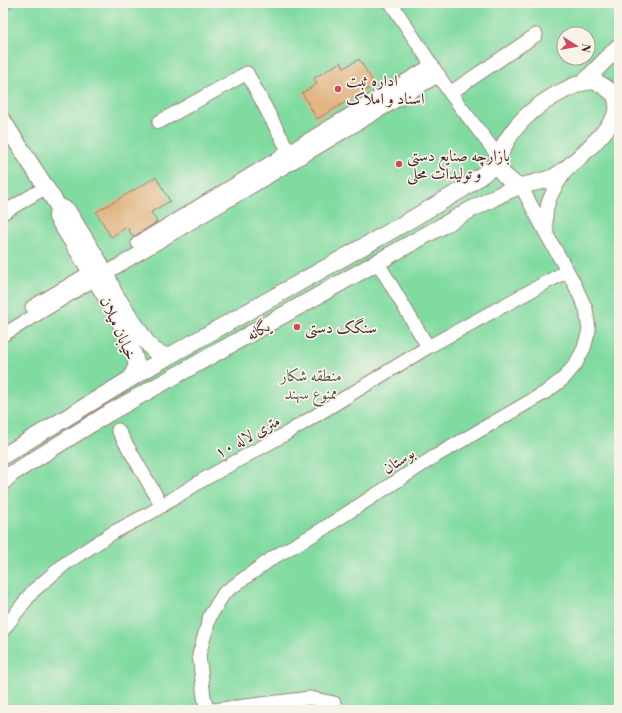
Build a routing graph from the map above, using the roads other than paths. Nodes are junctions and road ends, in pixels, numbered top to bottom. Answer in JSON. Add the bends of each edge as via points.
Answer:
{"nodes":[{"id":1,"x":391,"y":3,"type":"edge"},
{"id":2,"x":536,"y":35,"type":"dead end"},
{"id":3,"x":619,"y":46,"type":"edge"},
{"id":4,"x":435,"y":70,"type":"junction"},
{"id":5,"x":584,"y":82,"type":"junction"},
{"id":6,"x":450,"y":93,"type":"junction"},
{"id":7,"x":618,"y":110,"type":"edge"},
{"id":8,"x":3,"y":121,"type":"edge"},
{"id":9,"x":159,"y":122,"type":"dead end"},
{"id":10,"x":289,"y":152,"type":"junction"},
{"id":11,"x":498,"y":160,"type":"junction"},
{"id":12,"x":570,"y":166,"type":"junction"},
{"id":13,"x":520,"y":186,"type":"junction"},
{"id":14,"x":46,"y":187,"type":"junction"},
{"id":15,"x":3,"y":213,"type":"edge"},
{"id":16,"x":548,"y":237,"type":"junction"},
{"id":17,"x":378,"y":263,"type":"junction"},
{"id":18,"x":567,"y":271,"type":"junction"},
{"id":19,"x":98,"y":272,"type":"junction"},
{"id":20,"x":3,"y":325,"type":"edge"},
{"id":21,"x":3,"y":335,"type":"edge"},
{"id":22,"x":428,"y":347,"type":"junction"},
{"id":23,"x":167,"y":357,"type":"junction"},
{"id":24,"x":131,"y":378,"type":"junction"},
{"id":25,"x":118,"y":430,"type":"dead end"},
{"id":26,"x":3,"y":456,"type":"edge"},
{"id":27,"x":3,"y":482,"type":"edge"},
{"id":28,"x":162,"y":506,"type":"junction"},
{"id":29,"x":3,"y":630,"type":"edge"},
{"id":30,"x":207,"y":710,"type":"edge"},
{"id":31,"x":213,"y":710,"type":"edge"},
{"id":32,"x":335,"y":710,"type":"edge"}],
"edges":[{"from":1,"to":4,"type":"street"},
{"from":2,"to":6,"type":"street"},
{"from":3,"to":5,"type":"main road"},
{"from":4,"to":6,"type":"street"},
{"from":4,"to":10,"type":"street"},
{"from":4,"to":19,"type":"street"},
{"from":5,"to":7,"type":"main road","via":[[596,82],[616,96]]},
{"from":5,"to":11,"type":"main road","via":[[534,108],[519,123]]},
{"from":6,"to":11,"type":"street"},
{"from":7,"to":12,"type":"main road","name":"یگانه","via":[[606,130]]},
{"from":8,"to":14,"type":"main road","name":"خیابان میلان"},
{"from":9,"to":10,"type":"street","via":[[246,73]]},
{"from":10,"to":19,"type":"street"},
{"from":11,"to":13,"type":"main road","via":[[503,174]]},
{"from":11,"to":23,"type":"main road","name":"یگانه","via":[[462,188],[398,227]]},
{"from":12,"to":13,"type":"main road","name":"یگانه","via":[[538,183]]},
{"from":12,"to":16,"type":"street","via":[[550,195],[546,206],[545,223]]},
{"from":13,"to":16,"type":"street","name":"بوستان"},
{"from":13,"to":17,"type":"main road","name":"یگانه"},
{"from":14,"to":15,"type":"street"},
{"from":14,"to":19,"type":"main road","name":"خیابان میلان","via":[[58,206],[57,217]]},
{"from":16,"to":18,"type":"street","name":"بوستان"},
{"from":17,"to":22,"type":"street"},
{"from":17,"to":27,"type":"main road","name":"یگانه","via":[[109,413],[11,474]]},
{"from":18,"to":22,"type":"street","name":"۱۰ متری لاله"},
{"from":18,"to":30,"type":"street","name":"بوستان","via":[[586,309],[589,330],[584,348],[567,374],[546,392],[434,457],[274,558],[224,593],[210,616],[199,655]]},
{"from":19,"to":20,"type":"street"},
{"from":19,"to":21,"type":"street"},
{"from":19,"to":23,"type":"main road","name":"خیابان میلان","via":[[153,350]]},
{"from":19,"to":24,"type":"main road","name":"خیابان میلان","via":[[105,295],[134,355],[136,366]]},
{"from":22,"to":28,"type":"street","name":"۱۰ متری لاله","via":[[330,408]]},
{"from":23,"to":24,"type":"main road","name":"یگانه"},
{"from":24,"to":26,"type":"main road","name":"یگانه"},
{"from":25,"to":28,"type":"street"},
{"from":28,"to":29,"type":"street","name":"۱۰ متری لاله","via":[[114,532],[66,563],[34,591]]},
{"from":31,"to":32,"type":"street","via":[[310,698],[334,703]]}]}
